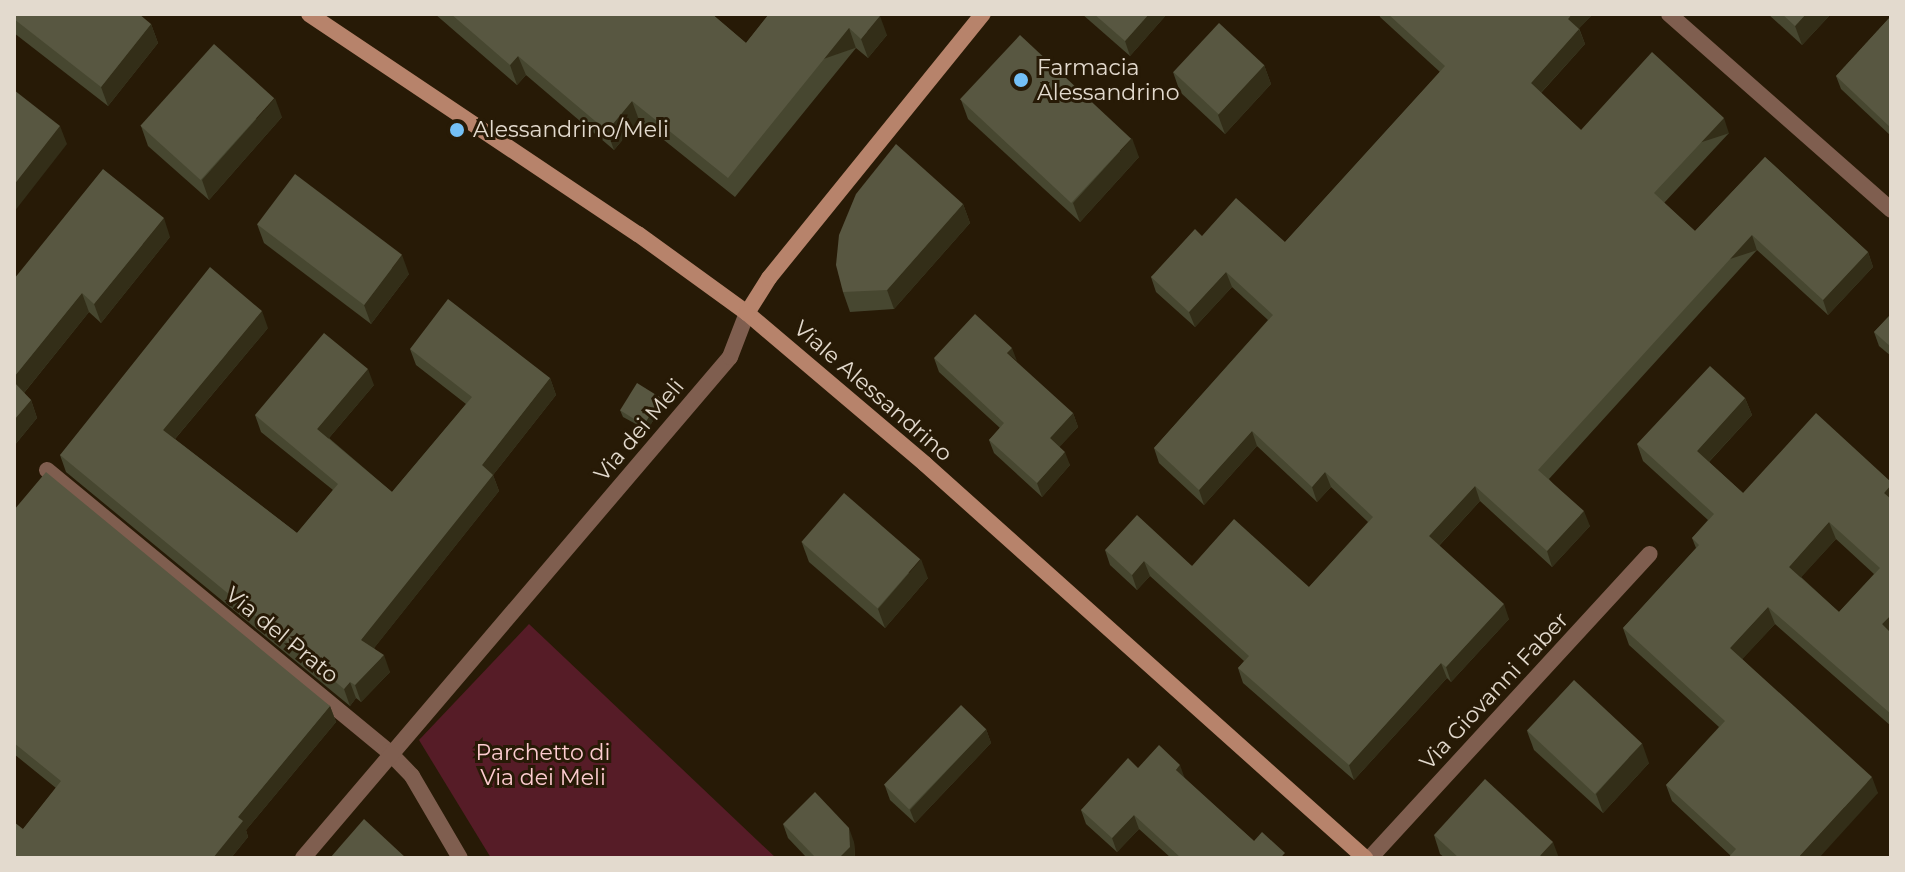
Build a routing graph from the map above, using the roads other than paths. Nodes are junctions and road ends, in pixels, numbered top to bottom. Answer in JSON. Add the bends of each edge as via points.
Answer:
{"nodes":[{"id":1,"x":309,"y":14,"type":"edge"},
{"id":2,"x":983,"y":14,"type":"edge"},
{"id":3,"x":1669,"y":14,"type":"edge"},
{"id":4,"x":1891,"y":210,"type":"edge"},
{"id":5,"x":747,"y":313,"type":"junction"},
{"id":6,"x":47,"y":470,"type":"edge"},
{"id":7,"x":1650,"y":554,"type":"dead end"},
{"id":8,"x":389,"y":752,"type":"junction"},
{"id":9,"x":303,"y":858,"type":"edge"},
{"id":10,"x":460,"y":858,"type":"edge"},
{"id":11,"x":1367,"y":858,"type":"edge"}],
"edges":[{"from":1,"to":5,"type":"street","name":"Viale Alessandrino"},
{"from":2,"to":5,"type":"street","name":"Via dei Meli","via":[[769,278]]},
{"from":3,"to":4,"type":"street"},
{"from":5,"to":8,"type":"street","name":"Via dei Meli","via":[[730,357]]},
{"from":5,"to":11,"type":"street","name":"Viale Alessandrino","via":[[925,464]]},
{"from":6,"to":8,"type":"street","name":"Via del Prato"},
{"from":7,"to":11,"type":"street","name":"Via Giovanni Faber"},
{"from":8,"to":9,"type":"street","name":"Via dei Meli"},
{"from":8,"to":10,"type":"street","name":"Via del Prato","via":[[412,776]]}]}
